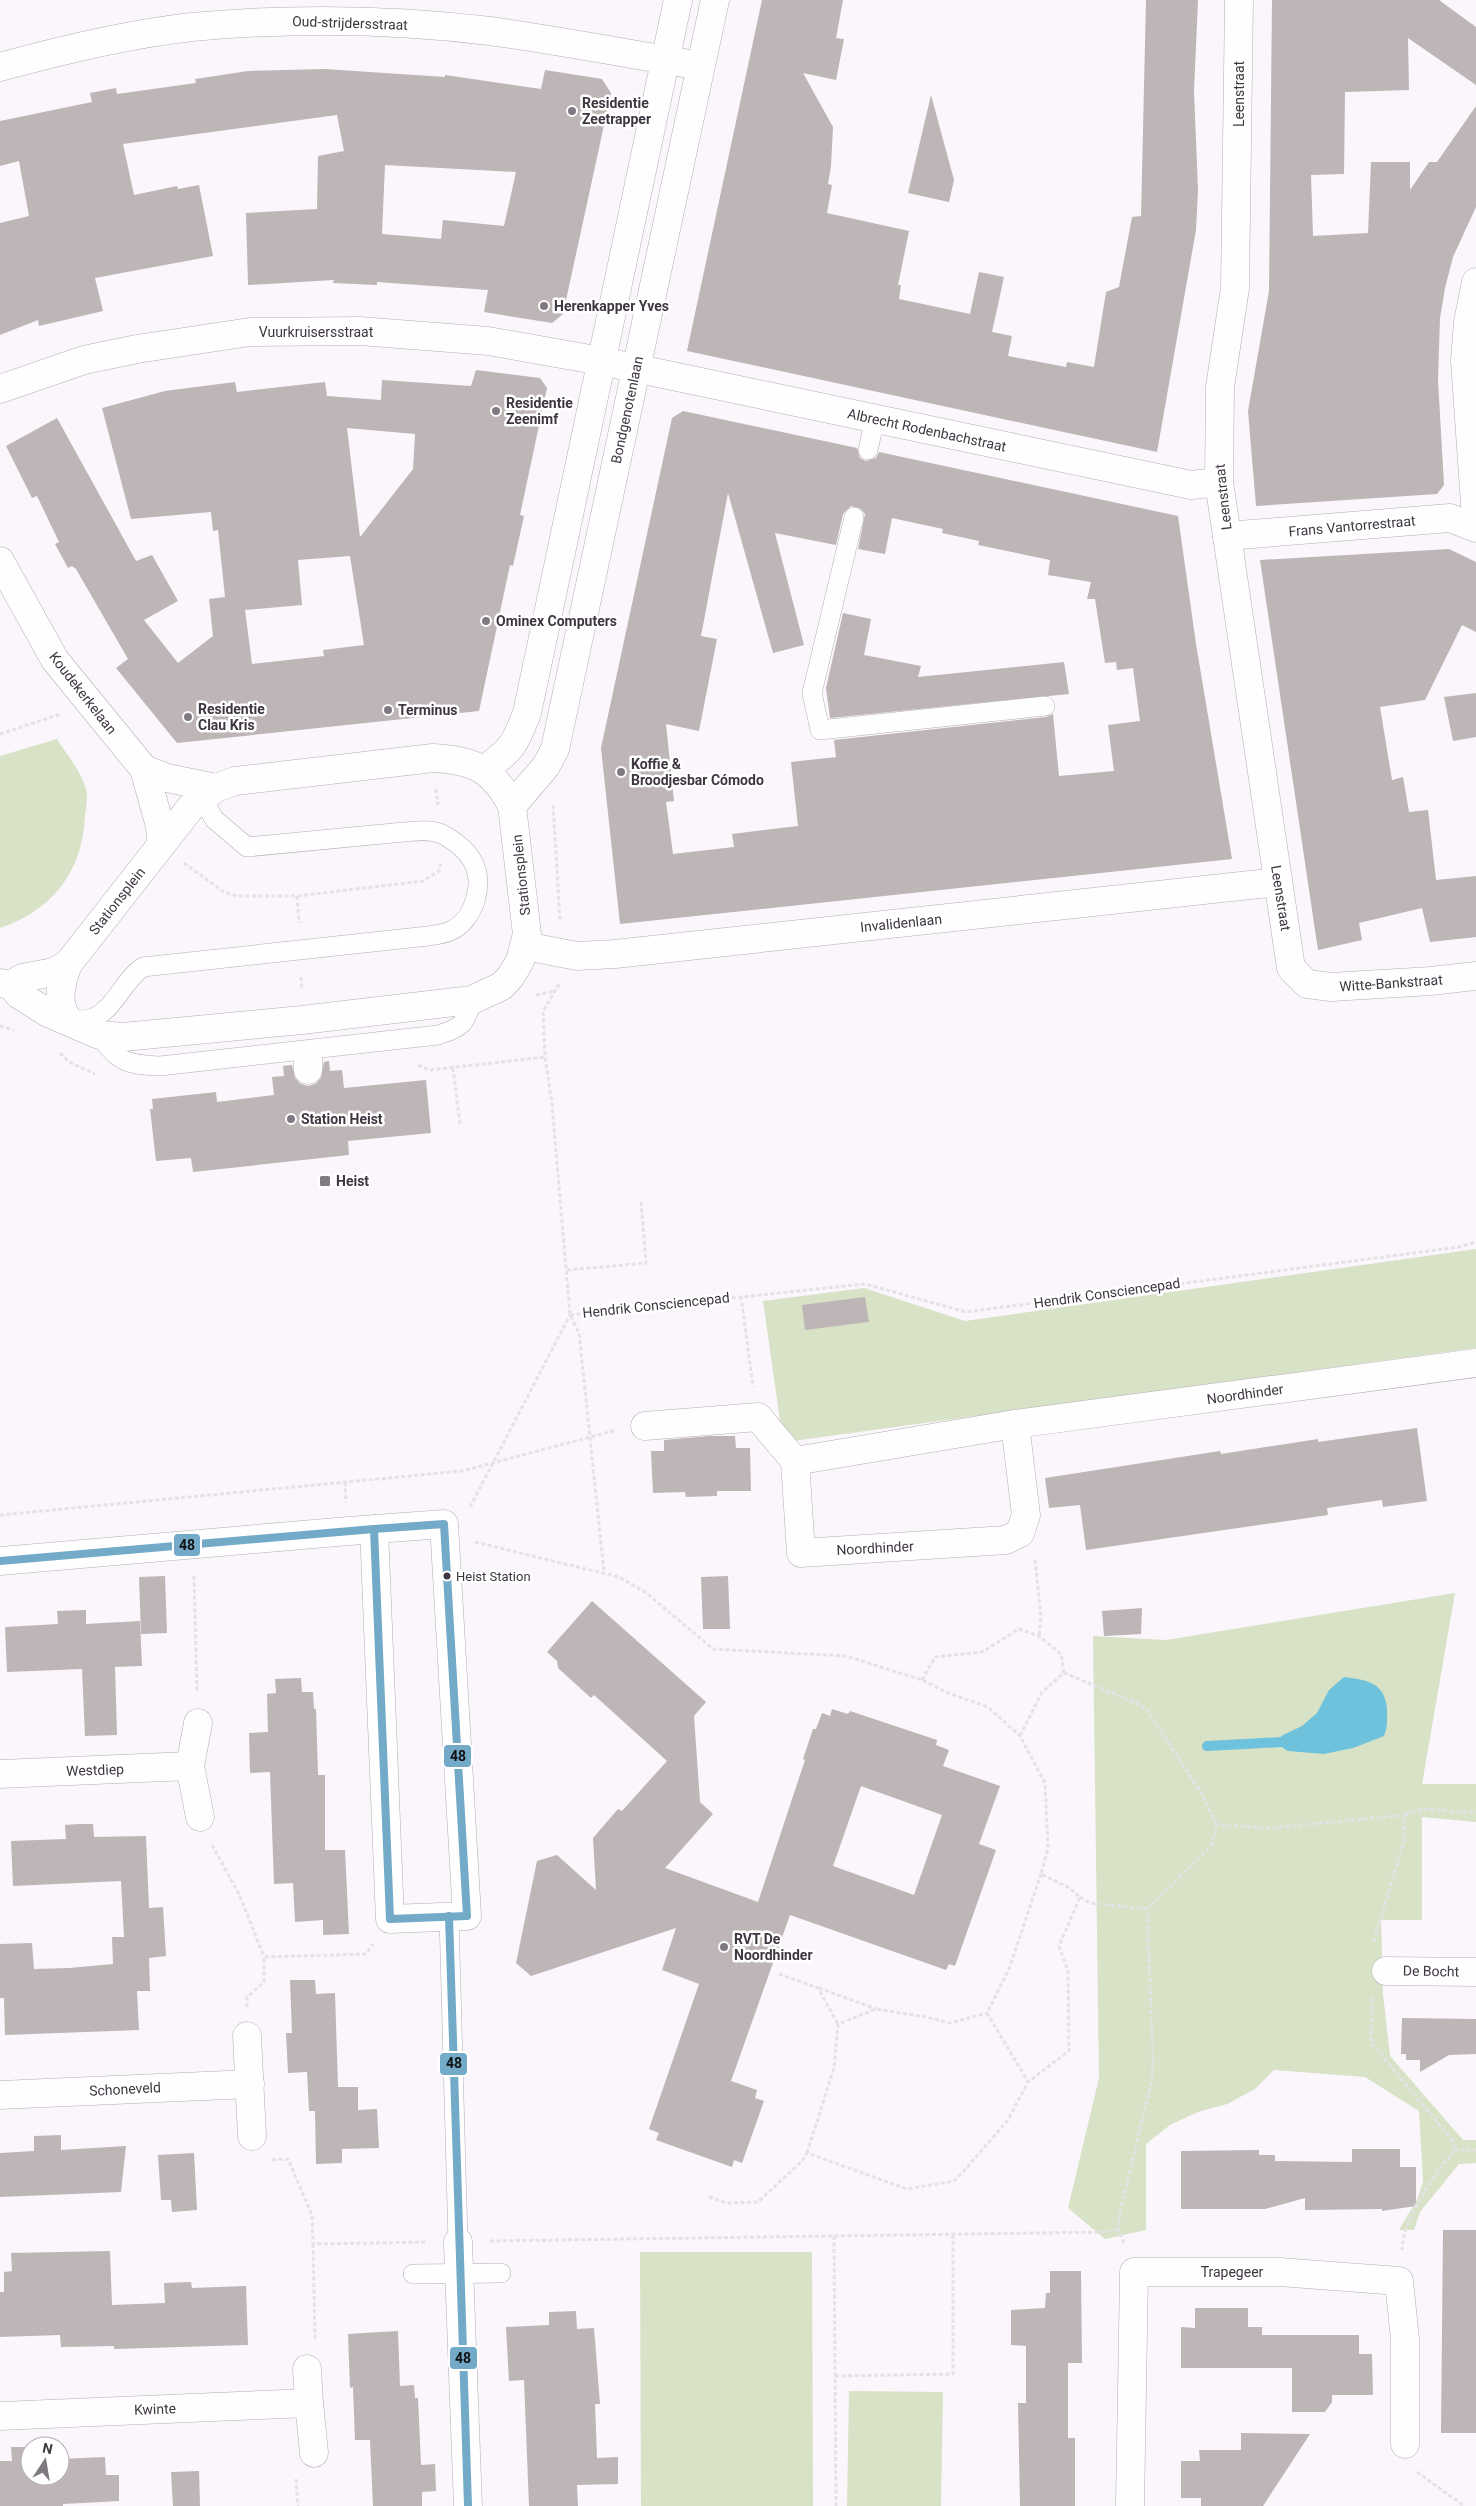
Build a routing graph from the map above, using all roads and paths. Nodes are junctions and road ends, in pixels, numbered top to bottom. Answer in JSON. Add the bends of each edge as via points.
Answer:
{"nodes":[{"id":1,"x":678,"y":0,"type":"edge"},
{"id":2,"x":715,"y":0,"type":"edge"},
{"id":3,"x":1239,"y":0,"type":"edge"},
{"id":4,"x":665,"y":60,"type":"junction"},
{"id":5,"x":701,"y":66,"type":"junction"},
{"id":6,"x":0,"y":67,"type":"edge"},
{"id":7,"x":1476,"y":282,"type":"edge"},
{"id":8,"x":602,"y":360,"type":"junction"},
{"id":9,"x":636,"y":369,"type":"junction"},
{"id":10,"x":0,"y":389,"type":"edge"},
{"id":11,"x":875,"y":419,"type":"junction"},
{"id":12,"x":868,"y":450,"type":"dead end"},
{"id":13,"x":1220,"y":482,"type":"junction"},
{"id":14,"x":854,"y":517,"type":"dead end"},
{"id":15,"x":1476,"y":518,"type":"edge"},
{"id":16,"x":1476,"y":528,"type":"edge"},
{"id":17,"x":1227,"y":536,"type":"junction"},
{"id":18,"x":0,"y":561,"type":"edge"},
{"id":19,"x":90,"y":705,"type":"junction"},
{"id":20,"x":1045,"y":706,"type":"dead end"},
{"id":21,"x":0,"y":734,"type":"edge"},
{"id":22,"x":144,"y":768,"type":"junction"},
{"id":23,"x":485,"y":769,"type":"junction"},
{"id":24,"x":209,"y":792,"type":"junction"},
{"id":25,"x":512,"y":806,"type":"junction"},
{"id":26,"x":161,"y":845,"type":"junction"},
{"id":27,"x":1278,"y":882,"type":"junction"},
{"id":28,"x":525,"y":946,"type":"junction"},
{"id":29,"x":68,"y":964,"type":"junction"},
{"id":30,"x":1476,"y":976,"type":"edge"},
{"id":31,"x":6,"y":984,"type":"edge"},
{"id":32,"x":1307,"y":984,"type":"joint"},
{"id":33,"x":554,"y":991,"type":"dead end"},
{"id":34,"x":69,"y":1021,"type":"junction"},
{"id":35,"x":453,"y":1068,"type":"dead end"},
{"id":36,"x":460,"y":1124,"type":"dead end"},
{"id":37,"x":641,"y":1202,"type":"dead end"},
{"id":38,"x":1476,"y":1242,"type":"edge"},
{"id":39,"x":567,"y":1270,"type":"junction"},
{"id":40,"x":741,"y":1296,"type":"junction"},
{"id":41,"x":570,"y":1315,"type":"junction"},
{"id":42,"x":1476,"y":1363,"type":"edge"},
{"id":43,"x":758,"y":1417,"type":"junction"},
{"id":44,"x":1015,"y":1424,"type":"junction"},
{"id":45,"x":644,"y":1426,"type":"joint"},
{"id":46,"x":589,"y":1437,"type":"junction"},
{"id":47,"x":795,"y":1461,"type":"junction"},
{"id":48,"x":494,"y":1464,"type":"junction"},
{"id":49,"x":0,"y":1515,"type":"edge"},
{"id":50,"x":374,"y":1529,"type":"junction"},
{"id":51,"x":444,"y":1532,"type":"junction"},
{"id":52,"x":194,"y":1545,"type":"junction"},
{"id":53,"x":0,"y":1561,"type":"edge"},
{"id":54,"x":604,"y":1572,"type":"junction"},
{"id":55,"x":1038,"y":1589,"type":"dead end"},
{"id":56,"x":1039,"y":1636,"type":"junction"},
{"id":57,"x":1064,"y":1673,"type":"junction"},
{"id":58,"x":922,"y":1680,"type":"junction"},
{"id":59,"x":198,"y":1723,"type":"joint"},
{"id":60,"x":1020,"y":1736,"type":"junction"},
{"id":61,"x":190,"y":1766,"type":"junction"},
{"id":62,"x":0,"y":1774,"type":"edge"},
{"id":63,"x":1476,"y":1813,"type":"edge"},
{"id":64,"x":1405,"y":1814,"type":"junction"},
{"id":65,"x":200,"y":1817,"type":"joint"},
{"id":66,"x":1217,"y":1825,"type":"junction"},
{"id":67,"x":1041,"y":1874,"type":"junction"},
{"id":68,"x":1080,"y":1898,"type":"junction"},
{"id":69,"x":1147,"y":1909,"type":"junction"},
{"id":70,"x":449,"y":1916,"type":"junction"},
{"id":71,"x":390,"y":1919,"type":"junction"},
{"id":72,"x":264,"y":1957,"type":"junction"},
{"id":73,"x":1377,"y":1971,"type":"junction"},
{"id":74,"x":1476,"y":1972,"type":"edge"},
{"id":75,"x":779,"y":1974,"type":"dead end"},
{"id":76,"x":818,"y":1988,"type":"junction"},
{"id":77,"x":876,"y":2009,"type":"junction"},
{"id":78,"x":987,"y":2013,"type":"junction"},
{"id":79,"x":838,"y":2024,"type":"junction"},
{"id":80,"x":247,"y":2036,"type":"joint"},
{"id":81,"x":1028,"y":2082,"type":"junction"},
{"id":82,"x":250,"y":2084,"type":"junction"},
{"id":83,"x":0,"y":2095,"type":"edge"},
{"id":84,"x":252,"y":2136,"type":"joint"},
{"id":85,"x":1454,"y":2150,"type":"junction"},
{"id":86,"x":1476,"y":2150,"type":"edge"},
{"id":87,"x":807,"y":2153,"type":"junction"},
{"id":88,"x":709,"y":2197,"type":"dead end"},
{"id":89,"x":1118,"y":2229,"type":"junction"},
{"id":90,"x":953,"y":2234,"type":"junction"},
{"id":91,"x":834,"y":2236,"type":"junction"},
{"id":92,"x":431,"y":2242,"type":"dead end"},
{"id":93,"x":470,"y":2242,"type":"junction"},
{"id":94,"x":313,"y":2244,"type":"junction"},
{"id":95,"x":1134,"y":2272,"type":"junction"},
{"id":96,"x":413,"y":2274,"type":"dead end"},
{"id":97,"x":459,"y":2274,"type":"junction"},
{"id":98,"x":502,"y":2274,"type":"dead end"},
{"id":99,"x":1399,"y":2281,"type":"junction"},
{"id":100,"x":307,"y":2370,"type":"joint"},
{"id":101,"x":835,"y":2376,"type":"junction"},
{"id":102,"x":310,"y":2402,"type":"junction"},
{"id":103,"x":0,"y":2416,"type":"edge"},
{"id":104,"x":1405,"y":2444,"type":"joint"},
{"id":105,"x":314,"y":2453,"type":"dead end"},
{"id":106,"x":468,"y":2506,"type":"edge"},
{"id":107,"x":836,"y":2506,"type":"edge"},
{"id":108,"x":1130,"y":2506,"type":"edge"},
{"id":109,"x":1464,"y":2506,"type":"edge"}],
"edges":[{"from":1,"to":4,"type":"street"},
{"from":2,"to":5,"type":"street","name":"Bondgenotenlaan"},
{"from":3,"to":13,"type":"street","name":"Leenstraat","via":[[1235,288],[1220,387]]},
{"from":4,"to":5,"type":"street","name":"Oud-strijdersstraat"},
{"from":4,"to":6,"type":"street","name":"Oud-strijdersstraat","via":[[490,31],[400,23],[284,21],[191,27]]},
{"from":4,"to":8,"type":"street"},
{"from":5,"to":9,"type":"street","name":"Bondgenotenlaan"},
{"from":7,"to":15,"type":"street","via":[[1465,361]]},
{"from":8,"to":9,"type":"street","name":"Vuurkruisersstraat"},
{"from":8,"to":10,"type":"street","name":"Vuurkruisersstraat","via":[[488,341],[360,330],[250,332],[84,360]]},
{"from":8,"to":23,"type":"street","via":[[527,713],[519,737],[509,750]]},
{"from":9,"to":11,"type":"street","name":"Albrecht Rodenbachstraat"},
{"from":9,"to":25,"type":"street","name":"Bondgenotenlaan","via":[[555,749],[546,766]]},
{"from":11,"to":12,"type":"lane"},
{"from":11,"to":13,"type":"street","name":"Albrecht Rodenbachstraat","via":[[1191,485]]},
{"from":13,"to":17,"type":"street","name":"Leenstraat"},
{"from":14,"to":20,"type":"lane","via":[[812,693],[820,730]]},
{"from":16,"to":17,"type":"street","name":"Frans Vantorrestraat","via":[[1450,518]]},
{"from":17,"to":27,"type":"street","name":"Leenstraat"},
{"from":18,"to":19,"type":"street","name":"Koudekerkelaan","via":[[55,660]]},
{"from":19,"to":21,"type":"path"},
{"from":19,"to":22,"type":"street","name":"Koudekerkelaan"},
{"from":22,"to":24,"type":"street","name":"Koudekerkelaan"},
{"from":22,"to":26,"type":"street","name":"Koudekerkelaan","via":[[160,826]]},
{"from":23,"to":24,"type":"street","via":[[453,759],[433,758],[253,778]]},
{"from":23,"to":25,"type":"street","name":"Stationsplein","via":[[505,791]]},
{"from":24,"to":26,"type":"street","name":"Stationsplein","via":[[191,807]]},
{"from":24,"to":34,"type":"lane","via":[[214,819],[247,847],[425,830],[441,834],[454,842],[473,862],[478,886],[476,900],[469,915],[450,932],[143,967],[94,1018]]},
{"from":25,"to":28,"type":"street","name":"Stationsplein","via":[[525,908]]},
{"from":26,"to":29,"type":"street","name":"Stationsplein"},
{"from":27,"to":28,"type":"street","name":"Invalidenlaan","via":[[614,954],[577,956]]},
{"from":27,"to":32,"type":"street","name":"Leenstraat","via":[[1291,968]]},
{"from":28,"to":34,"type":"street","name":"Stationsplein","via":[[520,962],[502,986],[472,1000],[123,1037],[99,1034]]},
{"from":29,"to":31,"type":"street","via":[[54,972]]},
{"from":29,"to":34,"type":"street","name":"Stationsplein","via":[[61,982],[60,999],[63,1014]]},
{"from":30,"to":32,"type":"street","name":"Witte-Bankstraat","via":[[1331,987]]},
{"from":31,"to":34,"type":"street","via":[[48,1013]]},
{"from":33,"to":39,"type":"path","via":[[543,1011],[543,1020]]},
{"from":35,"to":36,"type":"path"},
{"from":37,"to":39,"type":"path","via":[[646,1264]]},
{"from":38,"to":40,"type":"path","name":"Hendrik Consciencepad","via":[[966,1312],[865,1284]]},
{"from":39,"to":41,"type":"path"},
{"from":40,"to":41,"type":"path","name":"Hendrik Consciencepad"},
{"from":40,"to":43,"type":"path","name":"Hendrik Consciencepad"},
{"from":41,"to":46,"type":"path","via":[[579,1333]]},
{"from":41,"to":48,"type":"path"},
{"from":42,"to":44,"type":"street","name":"Noordhinder"},
{"from":43,"to":45,"type":"street"},
{"from":43,"to":47,"type":"street"},
{"from":44,"to":47,"type":"street","name":"Noordhinder"},
{"from":44,"to":47,"type":"street","name":"Noordhinder","via":[[1026,1515],[1020,1533],[1006,1540],[800,1553]]},
{"from":45,"to":46,"type":"path"},
{"from":46,"to":48,"type":"path"},
{"from":46,"to":54,"type":"path"},
{"from":48,"to":49,"type":"path","via":[[462,1471]]},
{"from":48,"to":51,"type":"path","via":[[465,1515]]},
{"from":50,"to":51,"type":"street"},
{"from":50,"to":52,"type":"street"},
{"from":50,"to":71,"type":"street"},
{"from":51,"to":54,"type":"path"},
{"from":51,"to":70,"type":"street","via":[[466,1916]]},
{"from":52,"to":53,"type":"street"},
{"from":52,"to":59,"type":"path"},
{"from":54,"to":58,"type":"path","via":[[620,1577],[645,1592],[713,1649],[846,1656]]},
{"from":55,"to":56,"type":"path"},
{"from":56,"to":57,"type":"path","via":[[1061,1654]]},
{"from":56,"to":58,"type":"path","via":[[1019,1629],[982,1652],[935,1657]]},
{"from":57,"to":60,"type":"path","via":[[1042,1692]]},
{"from":57,"to":66,"type":"path","via":[[1141,1704],[1202,1794]]},
{"from":58,"to":60,"type":"path","via":[[988,1707]]},
{"from":59,"to":61,"type":"street"},
{"from":60,"to":67,"type":"path","via":[[1045,1782],[1048,1850]]},
{"from":61,"to":62,"type":"street","name":"Westdiep"},
{"from":61,"to":65,"type":"street"},
{"from":63,"to":64,"type":"path","via":[[1424,1808]]},
{"from":64,"to":66,"type":"path","via":[[1269,1828]]},
{"from":64,"to":73,"type":"path","via":[[1404,1841],[1378,1924]]},
{"from":65,"to":72,"type":"path","via":[[239,1894]]},
{"from":66,"to":69,"type":"path","via":[[1210,1846]]},
{"from":67,"to":68,"type":"path","via":[[1068,1887]]},
{"from":67,"to":78,"type":"path","via":[[1009,1970]]},
{"from":68,"to":69,"type":"path","via":[[1090,1903]]},
{"from":68,"to":81,"type":"path","via":[[1059,1946],[1068,1971],[1069,2051]]},
{"from":69,"to":89,"type":"path","via":[[1152,2080]]},
{"from":70,"to":71,"type":"street"},
{"from":70,"to":93,"type":"lane"},
{"from":71,"to":72,"type":"path","via":[[366,1954]]},
{"from":72,"to":80,"type":"path","via":[[264,1982],[247,1997]]},
{"from":73,"to":74,"type":"street","name":"De Bocht"},
{"from":73,"to":85,"type":"path","via":[[1371,2042],[1452,2140]]},
{"from":75,"to":76,"type":"path"},
{"from":76,"to":77,"type":"path"},
{"from":76,"to":79,"type":"path"},
{"from":77,"to":78,"type":"path","via":[[950,2023]]},
{"from":77,"to":79,"type":"path"},
{"from":78,"to":81,"type":"path"},
{"from":79,"to":87,"type":"path","via":[[834,2068]]},
{"from":80,"to":82,"type":"street"},
{"from":81,"to":87,"type":"path","via":[[1008,2120],[954,2181],[907,2189]]},
{"from":82,"to":83,"type":"street","name":"Schoneveld"},
{"from":82,"to":84,"type":"street"},
{"from":84,"to":94,"type":"path","via":[[254,2150],[266,2160],[288,2159],[312,2215]]},
{"from":85,"to":86,"type":"path"},
{"from":85,"to":99,"type":"path","via":[[1417,2202],[1403,2236]]},
{"from":87,"to":88,"type":"path","via":[[758,2202],[727,2203]]},
{"from":89,"to":90,"type":"path","via":[[1104,2232]]},
{"from":89,"to":95,"type":"path"},
{"from":90,"to":91,"type":"path"},
{"from":90,"to":101,"type":"path","via":[[953,2374]]},
{"from":91,"to":93,"type":"path"},
{"from":91,"to":101,"type":"path"},
{"from":92,"to":94,"type":"path"},
{"from":93,"to":97,"type":"street"},
{"from":94,"to":100,"type":"path","via":[[315,2345]]},
{"from":95,"to":99,"type":"street","name":"Trapegeer","via":[[1279,2272]]},
{"from":95,"to":108,"type":"street"},
{"from":96,"to":97,"type":"lane"},
{"from":97,"to":98,"type":"lane"},
{"from":97,"to":106,"type":"street"},
{"from":99,"to":104,"type":"street","via":[[1405,2339]]},
{"from":100,"to":102,"type":"street"},
{"from":101,"to":107,"type":"path"},
{"from":102,"to":103,"type":"street","name":"Kwinte"},
{"from":102,"to":105,"type":"street"},
{"from":104,"to":109,"type":"path","via":[[1414,2468],[1428,2482]]}]}
